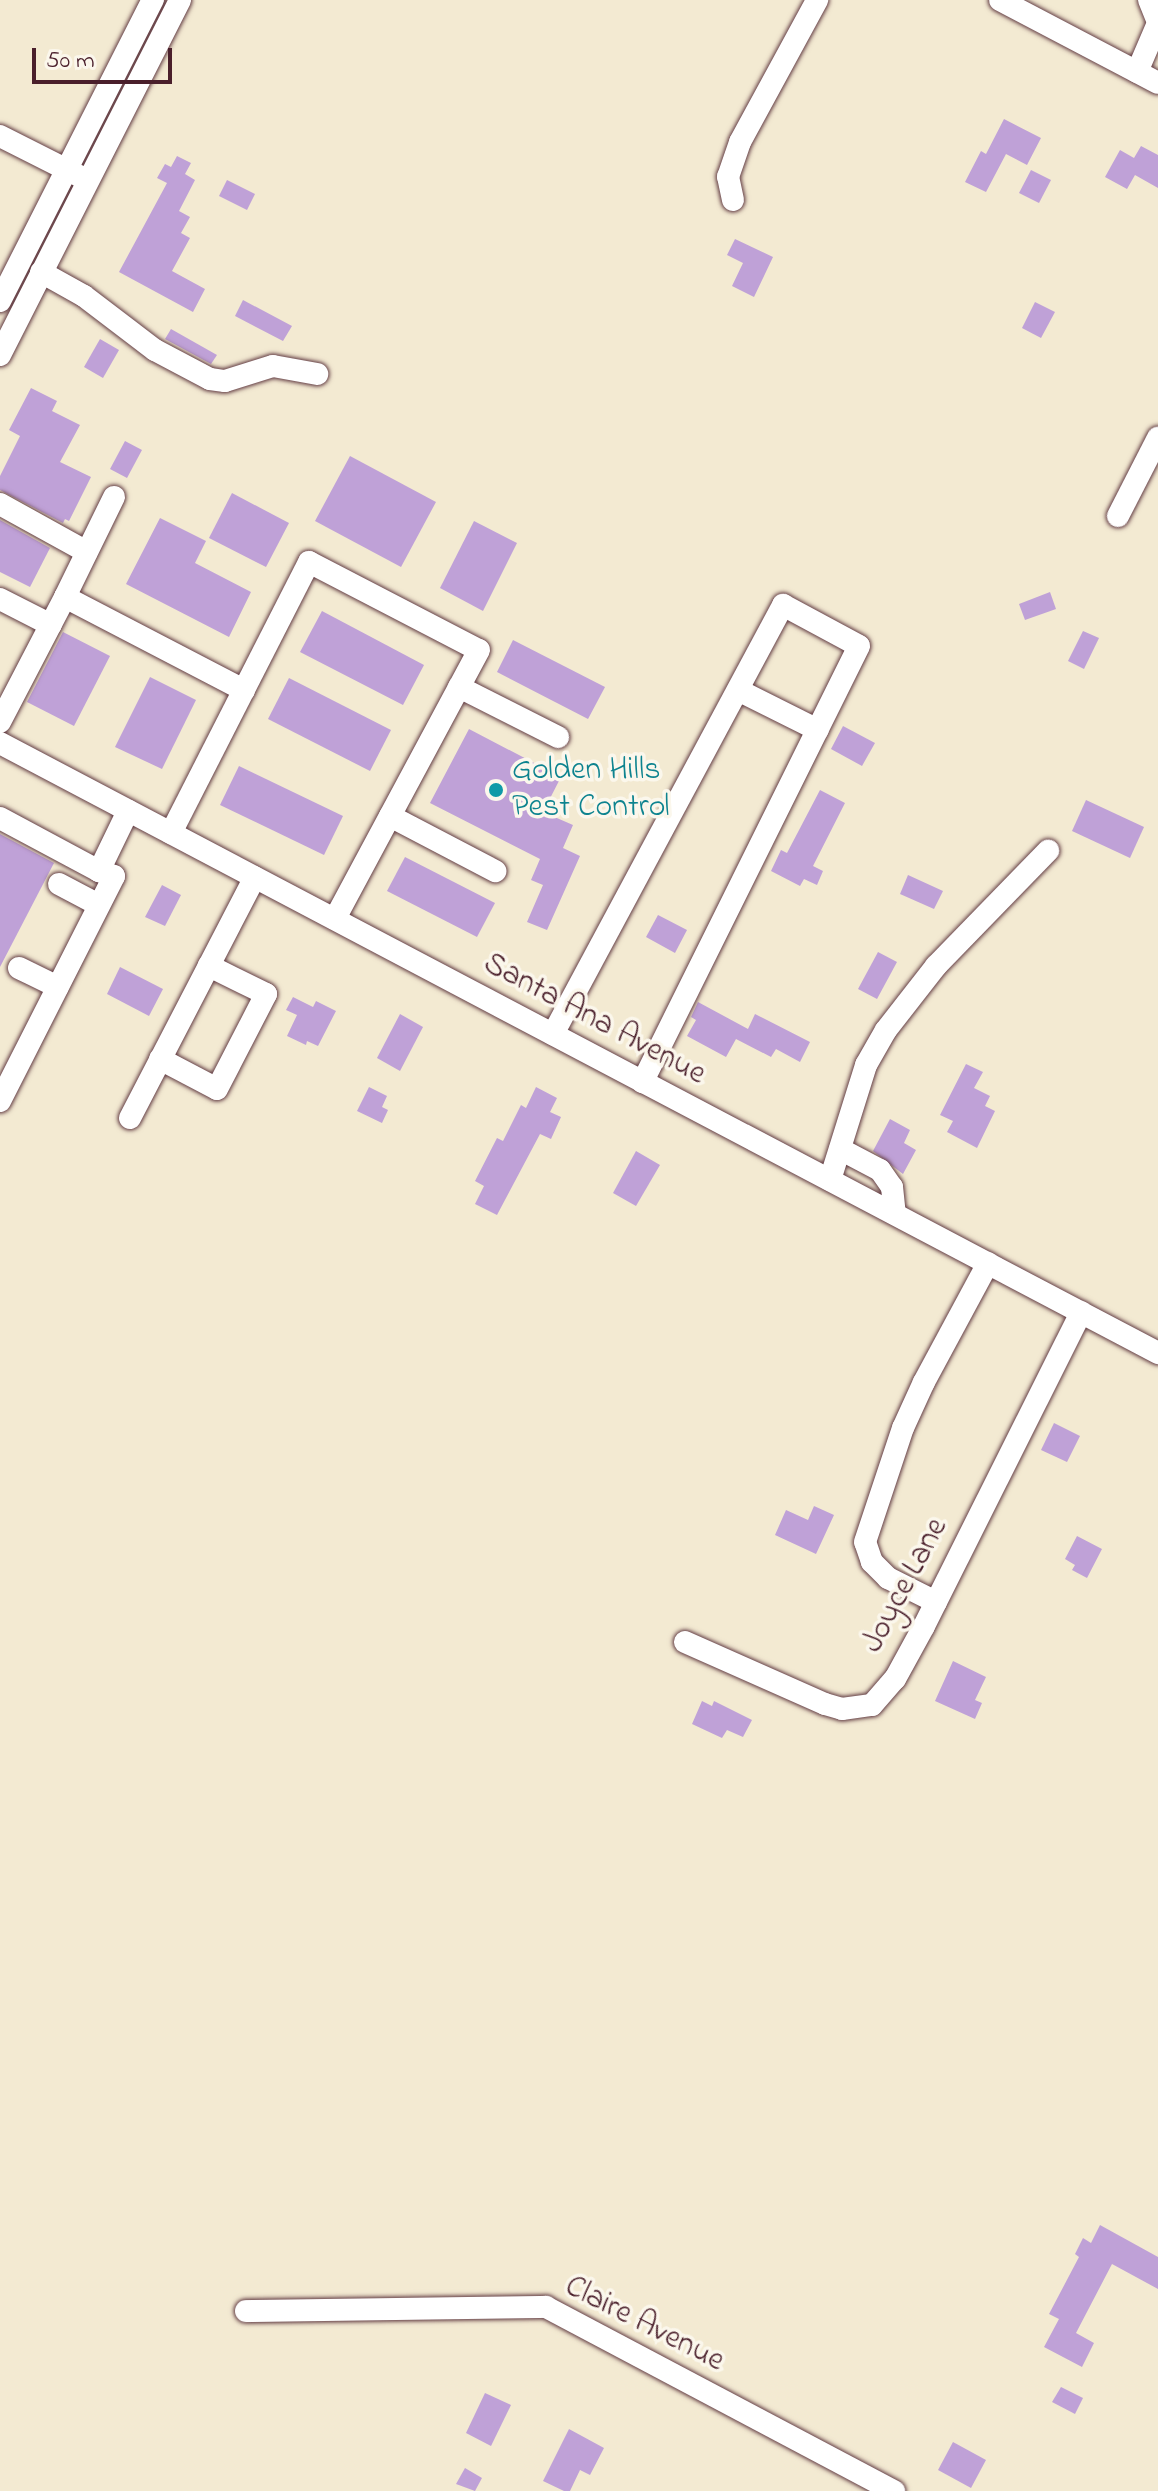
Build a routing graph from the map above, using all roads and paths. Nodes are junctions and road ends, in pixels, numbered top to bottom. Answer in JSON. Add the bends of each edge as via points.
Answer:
{"nodes":[{"id":1,"x":153,"y":0,"type":"edge"},
{"id":2,"x":180,"y":0,"type":"edge"},
{"id":3,"x":817,"y":0,"type":"edge"},
{"id":4,"x":1000,"y":0,"type":"edge"},
{"id":5,"x":1149,"y":0,"type":"edge"},
{"id":6,"x":1158,"y":22,"type":"edge"},
{"id":7,"x":1137,"y":72,"type":"junction"},
{"id":8,"x":1158,"y":83,"type":"edge"},
{"id":9,"x":0,"y":136,"type":"edge"},
{"id":10,"x":78,"y":175,"type":"junction"},
{"id":11,"x":733,"y":200,"type":"dead end"},
{"id":12,"x":41,"y":272,"type":"junction"},
{"id":13,"x":0,"y":301,"type":"edge"},
{"id":14,"x":0,"y":355,"type":"edge"},
{"id":15,"x":317,"y":374,"type":"dead end"},
{"id":16,"x":1158,"y":438,"type":"edge"},
{"id":17,"x":114,"y":497,"type":"dead end"},
{"id":18,"x":0,"y":504,"type":"edge"},
{"id":19,"x":1118,"y":516,"type":"dead end"},
{"id":20,"x":87,"y":552,"type":"junction"},
{"id":21,"x":65,"y":597,"type":"junction"},
{"id":22,"x":0,"y":599,"type":"edge"},
{"id":23,"x":51,"y":625,"type":"junction"},
{"id":24,"x":459,"y":687,"type":"junction"},
{"id":25,"x":244,"y":690,"type":"junction"},
{"id":26,"x":738,"y":690,"type":"junction"},
{"id":27,"x":0,"y":722,"type":"edge"},
{"id":28,"x":818,"y":730,"type":"junction"},
{"id":29,"x":558,"y":737,"type":"dead end"},
{"id":30,"x":0,"y":743,"type":"edge"},
{"id":31,"x":128,"y":811,"type":"junction"},
{"id":32,"x":390,"y":816,"type":"junction"},
{"id":33,"x":0,"y":818,"type":"edge"},
{"id":34,"x":171,"y":833,"type":"junction"},
{"id":35,"x":1048,"y":851,"type":"dead end"},
{"id":36,"x":99,"y":871,"type":"junction"},
{"id":37,"x":495,"y":871,"type":"dead end"},
{"id":38,"x":255,"y":877,"type":"junction"},
{"id":39,"x":59,"y":884,"type":"dead end"},
{"id":40,"x":99,"y":905,"type":"junction"},
{"id":41,"x":335,"y":919,"type":"junction"},
{"id":42,"x":209,"y":966,"type":"junction"},
{"id":43,"x":19,"y":968,"type":"dead end"},
{"id":44,"x":58,"y":987,"type":"junction"},
{"id":45,"x":553,"y":1034,"type":"junction"},
{"id":46,"x":160,"y":1059,"type":"junction"},
{"id":47,"x":6,"y":1074,"type":"edge"},
{"id":48,"x":643,"y":1082,"type":"junction"},
{"id":49,"x":0,"y":1101,"type":"edge"},
{"id":50,"x":130,"y":1118,"type":"dead end"},
{"id":51,"x":840,"y":1149,"type":"junction"},
{"id":52,"x":830,"y":1180,"type":"junction"},
{"id":53,"x":895,"y":1214,"type":"junction"},
{"id":54,"x":988,"y":1263,"type":"junction"},
{"id":55,"x":1081,"y":1312,"type":"junction"},
{"id":56,"x":1158,"y":1353,"type":"edge"},
{"id":57,"x":936,"y":1602,"type":"junction"},
{"id":58,"x":685,"y":1642,"type":"dead end"},
{"id":59,"x":246,"y":2311,"type":"dead end"},
{"id":60,"x":894,"y":2491,"type":"edge"}],
"edges":[{"from":1,"to":10,"type":"street"},
{"from":2,"to":10,"type":"street"},
{"from":3,"to":11,"type":"street","via":[[735,155],[728,177]]},
{"from":4,"to":7,"type":"street"},
{"from":5,"to":6,"type":"street"},
{"from":6,"to":7,"type":"street"},
{"from":7,"to":8,"type":"street"},
{"from":9,"to":10,"type":"street"},
{"from":10,"to":12,"type":"street"},
{"from":10,"to":13,"type":"street"},
{"from":12,"to":14,"type":"street"},
{"from":12,"to":15,"type":"street","via":[[84,296],[155,350],[210,379],[225,381],[273,366]]},
{"from":16,"to":19,"type":"street"},
{"from":17,"to":20,"type":"street"},
{"from":18,"to":20,"type":"street"},
{"from":20,"to":21,"type":"street"},
{"from":21,"to":23,"type":"street"},
{"from":21,"to":25,"type":"street"},
{"from":22,"to":23,"type":"street"},
{"from":23,"to":27,"type":"street"},
{"from":24,"to":25,"type":"street","via":[[479,650],[309,562]]},
{"from":24,"to":29,"type":"street"},
{"from":24,"to":32,"type":"street"},
{"from":25,"to":34,"type":"street"},
{"from":26,"to":28,"type":"street"},
{"from":26,"to":28,"type":"street","via":[[783,605],[859,646]]},
{"from":26,"to":45,"type":"street"},
{"from":28,"to":48,"type":"street"},
{"from":30,"to":31,"type":"street","name":"Santa Ana Avenue"},
{"from":31,"to":34,"type":"street","name":"Santa Ana Avenue"},
{"from":31,"to":36,"type":"street"},
{"from":32,"to":37,"type":"street"},
{"from":32,"to":41,"type":"street"},
{"from":33,"to":36,"type":"street"},
{"from":34,"to":38,"type":"street","name":"Santa Ana Avenue"},
{"from":35,"to":51,"type":"street","via":[[936,966],[886,1030],[866,1065]]},
{"from":36,"to":40,"type":"street","via":[[114,876]]},
{"from":38,"to":41,"type":"street","name":"Santa Ana Avenue"},
{"from":38,"to":42,"type":"street"},
{"from":39,"to":40,"type":"street"},
{"from":40,"to":44,"type":"street"},
{"from":41,"to":45,"type":"street","name":"Santa Ana Avenue"},
{"from":42,"to":46,"type":"street"},
{"from":42,"to":46,"type":"street","via":[[266,994],[217,1089]]},
{"from":43,"to":44,"type":"street"},
{"from":44,"to":47,"type":"street"},
{"from":45,"to":48,"type":"street","name":"Santa Ana Avenue"},
{"from":46,"to":50,"type":"street"},
{"from":47,"to":49,"type":"street"},
{"from":48,"to":52,"type":"street","name":"Santa Ana Avenue"},
{"from":51,"to":52,"type":"street"},
{"from":51,"to":53,"type":"street","via":[[880,1170],[892,1187]]},
{"from":52,"to":53,"type":"street","name":"Santa Ana Avenue"},
{"from":53,"to":54,"type":"street","name":"Santa Ana Avenue"},
{"from":54,"to":55,"type":"street","name":"Santa Ana Avenue"},
{"from":54,"to":57,"type":"street","via":[[903,1428],[865,1542],[872,1562],[888,1578]]},
{"from":55,"to":56,"type":"street","name":"Santa Ana Avenue"},
{"from":55,"to":57,"type":"street","name":"Joyce Lane"},
{"from":57,"to":58,"type":"street","name":"Joyce Lane","via":[[895,1679],[872,1705],[842,1709],[825,1704]]},
{"from":59,"to":60,"type":"street","name":"Claire Avenue","via":[[546,2307]]}]}
